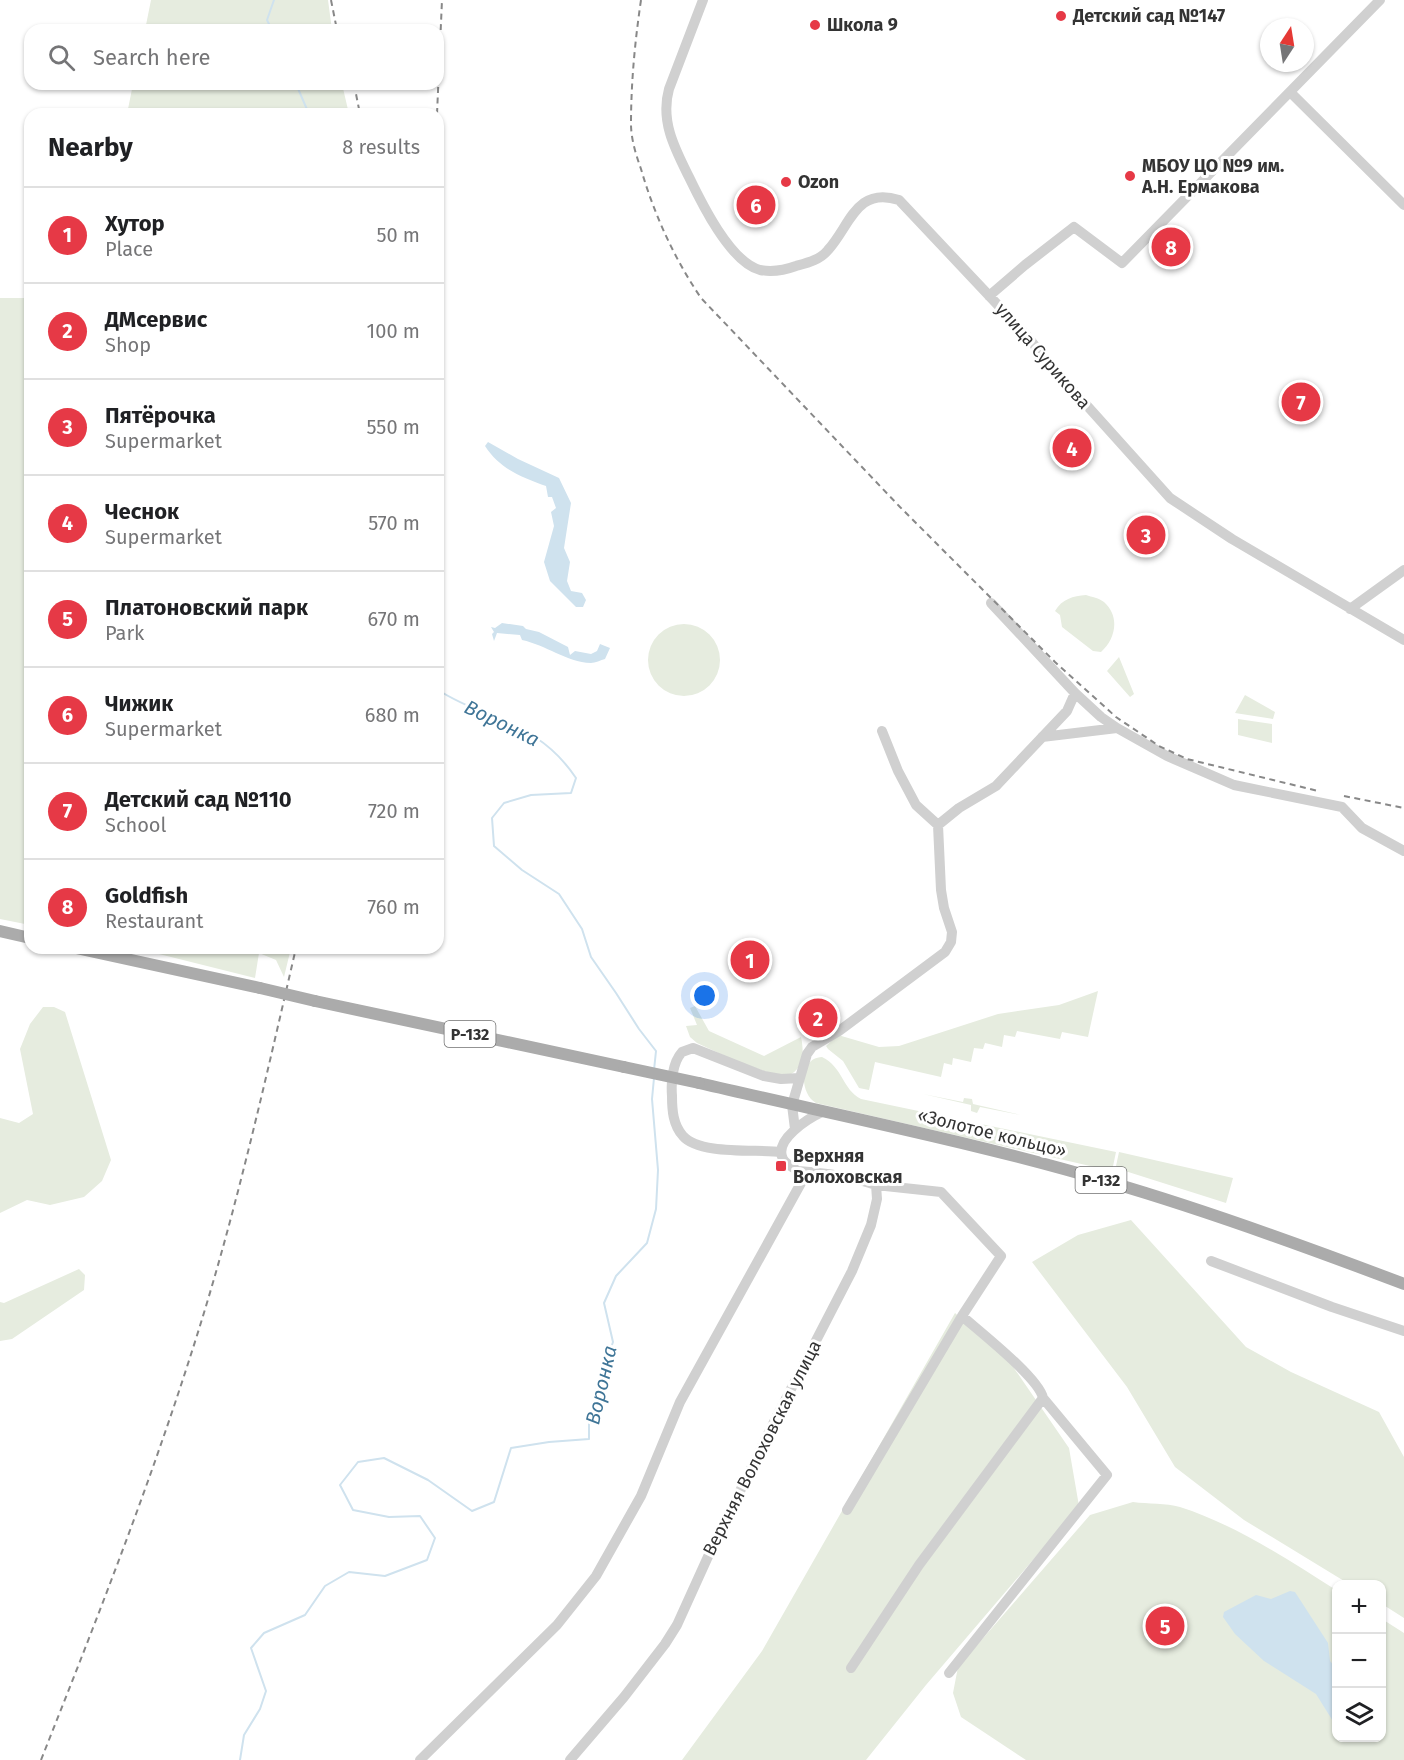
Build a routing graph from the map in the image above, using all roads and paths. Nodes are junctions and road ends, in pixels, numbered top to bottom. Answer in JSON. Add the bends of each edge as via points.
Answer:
{"nodes":[{"id":1,"x":703,"y":0,"type":"edge"},
{"id":2,"x":1380,"y":0,"type":"edge"},
{"id":3,"x":1290,"y":92,"type":"junction"},
{"id":4,"x":1404,"y":205,"type":"edge"},
{"id":5,"x":989,"y":296,"type":"junction"},
{"id":6,"x":1404,"y":570,"type":"edge"},
{"id":7,"x":992,"y":603,"type":"dead end"},
{"id":8,"x":1350,"y":609,"type":"junction"},
{"id":9,"x":1404,"y":640,"type":"edge"},
{"id":10,"x":1075,"y":693,"type":"junction"},
{"id":11,"x":1118,"y":728,"type":"junction"},
{"id":12,"x":882,"y":731,"type":"dead end"},
{"id":13,"x":1042,"y":737,"type":"junction"},
{"id":14,"x":938,"y":825,"type":"junction"},
{"id":15,"x":1404,"y":850,"type":"edge"},
{"id":16,"x":0,"y":931,"type":"edge"},
{"id":17,"x":24,"y":937,"type":"edge"},
{"id":18,"x":103,"y":954,"type":"edge"},
{"id":19,"x":800,"y":1078,"type":"junction"},
{"id":20,"x":792,"y":1105,"type":"junction"},
{"id":21,"x":822,"y":1112,"type":"junction"},
{"id":22,"x":795,"y":1129,"type":"junction"},
{"id":23,"x":782,"y":1152,"type":"junction"},
{"id":24,"x":798,"y":1171,"type":"junction"},
{"id":25,"x":876,"y":1185,"type":"junction"},
{"id":26,"x":1210,"y":1261,"type":"dead end"},
{"id":27,"x":1404,"y":1284,"type":"edge"},
{"id":28,"x":962,"y":1316,"type":"junction"},
{"id":29,"x":1404,"y":1331,"type":"edge"},
{"id":30,"x":1043,"y":1398,"type":"junction"},
{"id":31,"x":847,"y":1510,"type":"dead end"},
{"id":32,"x":851,"y":1668,"type":"dead end"},
{"id":33,"x":949,"y":1673,"type":"dead end"},
{"id":34,"x":420,"y":1760,"type":"edge"},
{"id":35,"x":570,"y":1760,"type":"edge"}],
"edges":[{"from":1,"to":5,"type":"street","name":"улица Сурикова","via":[[666,99],[667,126],[702,203],[735,252],[760,270],[788,269],[814,261],[828,251],[849,218],[870,200],[899,200]]},
{"from":2,"to":3,"type":"street"},
{"from":3,"to":4,"type":"street"},
{"from":3,"to":5,"type":"street","via":[[1122,263],[1074,227]]},
{"from":5,"to":8,"type":"street","name":"улица Сурикова","via":[[1170,498]]},
{"from":6,"to":8,"type":"street"},
{"from":7,"to":10,"type":"street"},
{"from":8,"to":9,"type":"street","name":"улица Сурикова"},
{"from":10,"to":11,"type":"street"},
{"from":10,"to":13,"type":"street","via":[[1067,711]]},
{"from":11,"to":13,"type":"street"},
{"from":11,"to":15,"type":"street","via":[[1167,756],[1234,785],[1342,807],[1362,828]]},
{"from":12,"to":14,"type":"street","via":[[916,805]]},
{"from":13,"to":14,"type":"street","via":[[996,786]]},
{"from":14,"to":19,"type":"street","via":[[941,890],[952,932],[949,947],[812,1047]]},
{"from":16,"to":17,"type":"main road"},
{"from":18,"to":20,"type":"main road","name":"«Золотое кольцо»","number":"Р-132","bridge":true},
{"from":19,"to":20,"type":"street"},
{"from":19,"to":23,"type":"street","via":[[764,1077],[693,1048],[682,1052],[675,1065],[673,1112],[687,1140],[712,1148]]},
{"from":20,"to":21,"type":"main road","name":"«Золотое кольцо»","number":"Р-132"},
{"from":20,"to":22,"type":"street"},
{"from":21,"to":22,"type":"street"},
{"from":21,"to":27,"type":"main road","name":"«Золотое кольцо»","number":"Р-132","via":[[1109,1182],[1211,1214]]},
{"from":22,"to":23,"type":"street"},
{"from":23,"to":24,"type":"street","via":[[786,1162]]},
{"from":24,"to":25,"type":"street","via":[[855,1177]]},
{"from":24,"to":34,"type":"street","via":[[801,1183],[684,1393],[642,1496],[596,1576],[557,1625]]},
{"from":25,"to":28,"type":"street","via":[[941,1192],[1001,1257]]},
{"from":25,"to":35,"type":"street","name":"Верхняя Волоховская улица","via":[[871,1225],[852,1271],[677,1625],[624,1697]]},
{"from":26,"to":29,"type":"street"},
{"from":28,"to":30,"type":"street","via":[[1002,1349]]},
{"from":28,"to":31,"type":"street"},
{"from":30,"to":32,"type":"street","via":[[920,1565]]},
{"from":30,"to":33,"type":"street","via":[[1107,1475]]}]}
